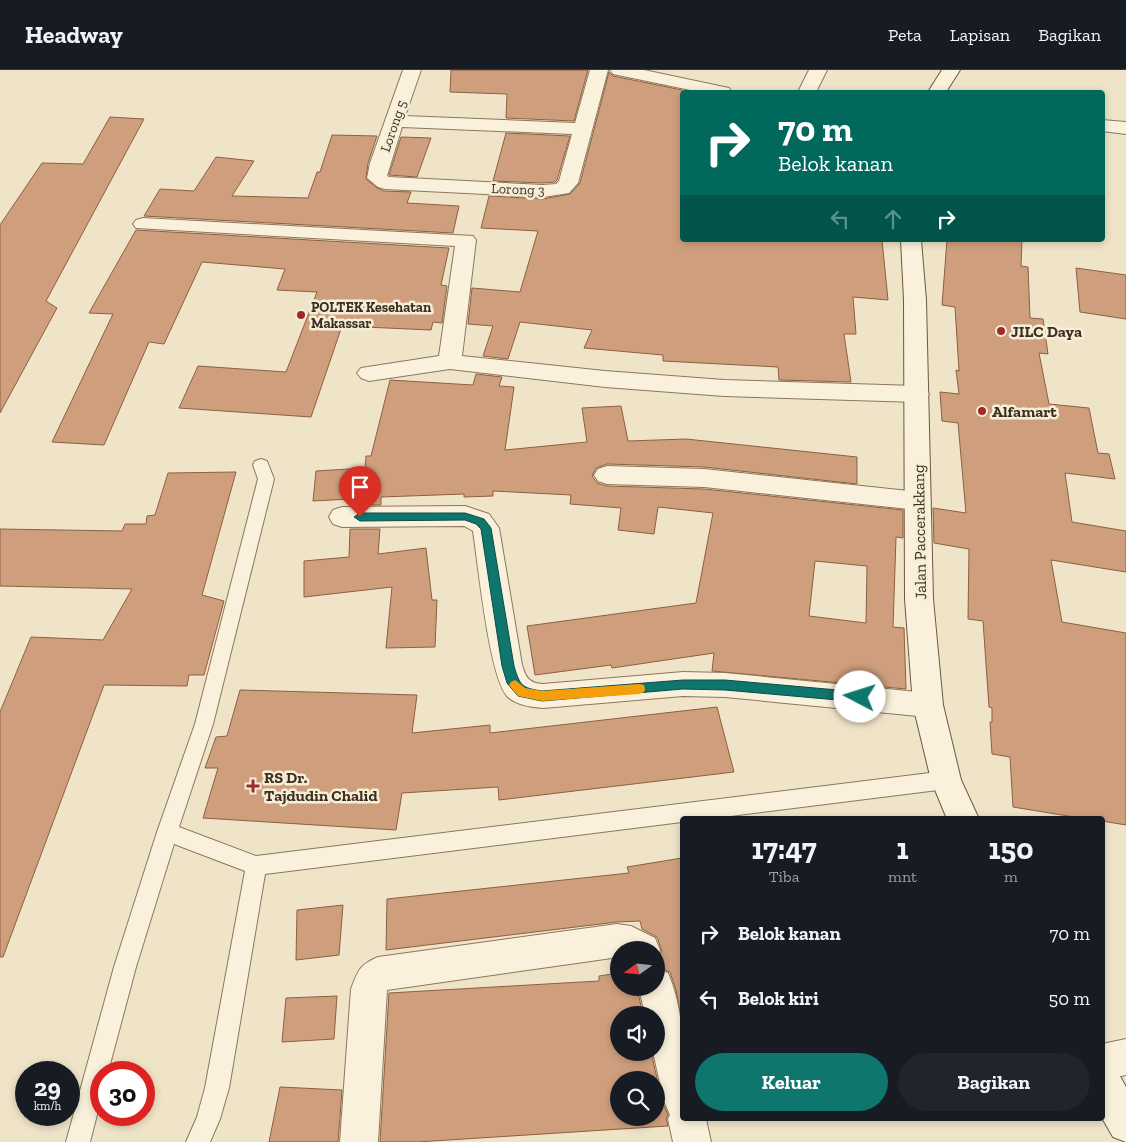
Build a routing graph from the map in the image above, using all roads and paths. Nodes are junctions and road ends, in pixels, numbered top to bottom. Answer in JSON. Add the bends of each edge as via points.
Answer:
{"nodes":[{"id":1,"x":412,"y":70,"type":"edge"},
{"id":2,"x":599,"y":70,"type":"edge"},
{"id":3,"x":619,"y":70,"type":"edge"},
{"id":4,"x":818,"y":70,"type":"edge"},
{"id":5,"x":951,"y":70,"type":"edge"},
{"id":6,"x":714,"y":90,"type":"edge"},
{"id":7,"x":808,"y":90,"type":"edge"},
{"id":8,"x":938,"y":90,"type":"edge"},
{"id":9,"x":395,"y":121,"type":"junction"},
{"id":10,"x":1105,"y":125,"type":"edge"},
{"id":11,"x":1126,"y":128,"type":"edge"},
{"id":12,"x":582,"y":129,"type":"junction"},
{"id":13,"x":379,"y":181,"type":"joint"},
{"id":14,"x":142,"y":224,"type":"dead end"},
{"id":15,"x":911,"y":242,"type":"edge"},
{"id":16,"x":450,"y":362,"type":"junction"},
{"id":17,"x":369,"y":373,"type":"dead end"},
{"id":18,"x":917,"y":394,"type":"junction"},
{"id":19,"x":261,"y":465,"type":"dead end"},
{"id":20,"x":607,"y":475,"type":"dead end"},
{"id":21,"x":918,"y":501,"type":"junction"},
{"id":22,"x":342,"y":517,"type":"dead end"},
{"id":23,"x":928,"y":706,"type":"junction"},
{"id":24,"x":946,"y":780,"type":"junction"},
{"id":25,"x":961,"y":816,"type":"edge"},
{"id":26,"x":167,"y":832,"type":"junction"},
{"id":27,"x":256,"y":866,"type":"junction"},
{"id":28,"x":628,"y":941,"type":"edge"},
{"id":29,"x":658,"y":996,"type":"edge"},
{"id":30,"x":1126,"y":1057,"type":"edge"},
{"id":31,"x":1105,"y":1061,"type":"edge"},
{"id":32,"x":1105,"y":1086,"type":"edge"},
{"id":33,"x":680,"y":1092,"type":"edge"},
{"id":34,"x":687,"y":1121,"type":"edge"},
{"id":35,"x":1126,"y":1124,"type":"edge"},
{"id":36,"x":78,"y":1142,"type":"edge"},
{"id":37,"x":198,"y":1142,"type":"edge"},
{"id":38,"x":359,"y":1142,"type":"edge"},
{"id":39,"x":692,"y":1142,"type":"edge"}],
"edges":[{"from":1,"to":9,"type":"street","name":"Lorong 5"},
{"from":2,"to":12,"type":"street","name":"Lorong 3"},
{"from":3,"to":6,"type":"street"},
{"from":4,"to":7,"type":"street"},
{"from":5,"to":8,"type":"street"},
{"from":9,"to":12,"type":"street"},
{"from":9,"to":13,"type":"street","name":"Lorong 5","via":[[380,164]]},
{"from":10,"to":11,"type":"street"},
{"from":12,"to":13,"type":"street","name":"Lorong 3","via":[[568,183],[555,191]]},
{"from":14,"to":16,"type":"street","via":[[466,240]]},
{"from":15,"to":18,"type":"street","name":"Jalan Paccerakkang","via":[[916,300]]},
{"from":16,"to":17,"type":"street"},
{"from":16,"to":18,"type":"street","via":[[724,388]]},
{"from":18,"to":21,"type":"street","name":"Jalan Paccerakkang"},
{"from":19,"to":26,"type":"lane","via":[[266,479],[204,724]]},
{"from":20,"to":21,"type":"street","via":[[704,478]]},
{"from":21,"to":23,"type":"street","name":"Jalan Paccerakkang","via":[[919,599]]},
{"from":22,"to":23,"type":"street","via":[[465,516],[480,521],[486,528],[508,666],[513,683],[522,693],[542,696],[683,684],[725,685]]},
{"from":23,"to":24,"type":"street","name":"Jalan Paccerakkang"},
{"from":24,"to":25,"type":"street","name":"Jalan Paccerakkang"},
{"from":24,"to":27,"type":"lane"},
{"from":26,"to":27,"type":"lane"},
{"from":26,"to":36,"type":"lane","via":[[123,976]]},
{"from":27,"to":37,"type":"lane","via":[[217,1088]]},
{"from":28,"to":38,"type":"street","via":[[378,974],[368,989]]},
{"from":29,"to":33,"type":"street"},
{"from":30,"to":31,"type":"street"},
{"from":32,"to":35,"type":"street"},
{"from":34,"to":39,"type":"street"}]}
